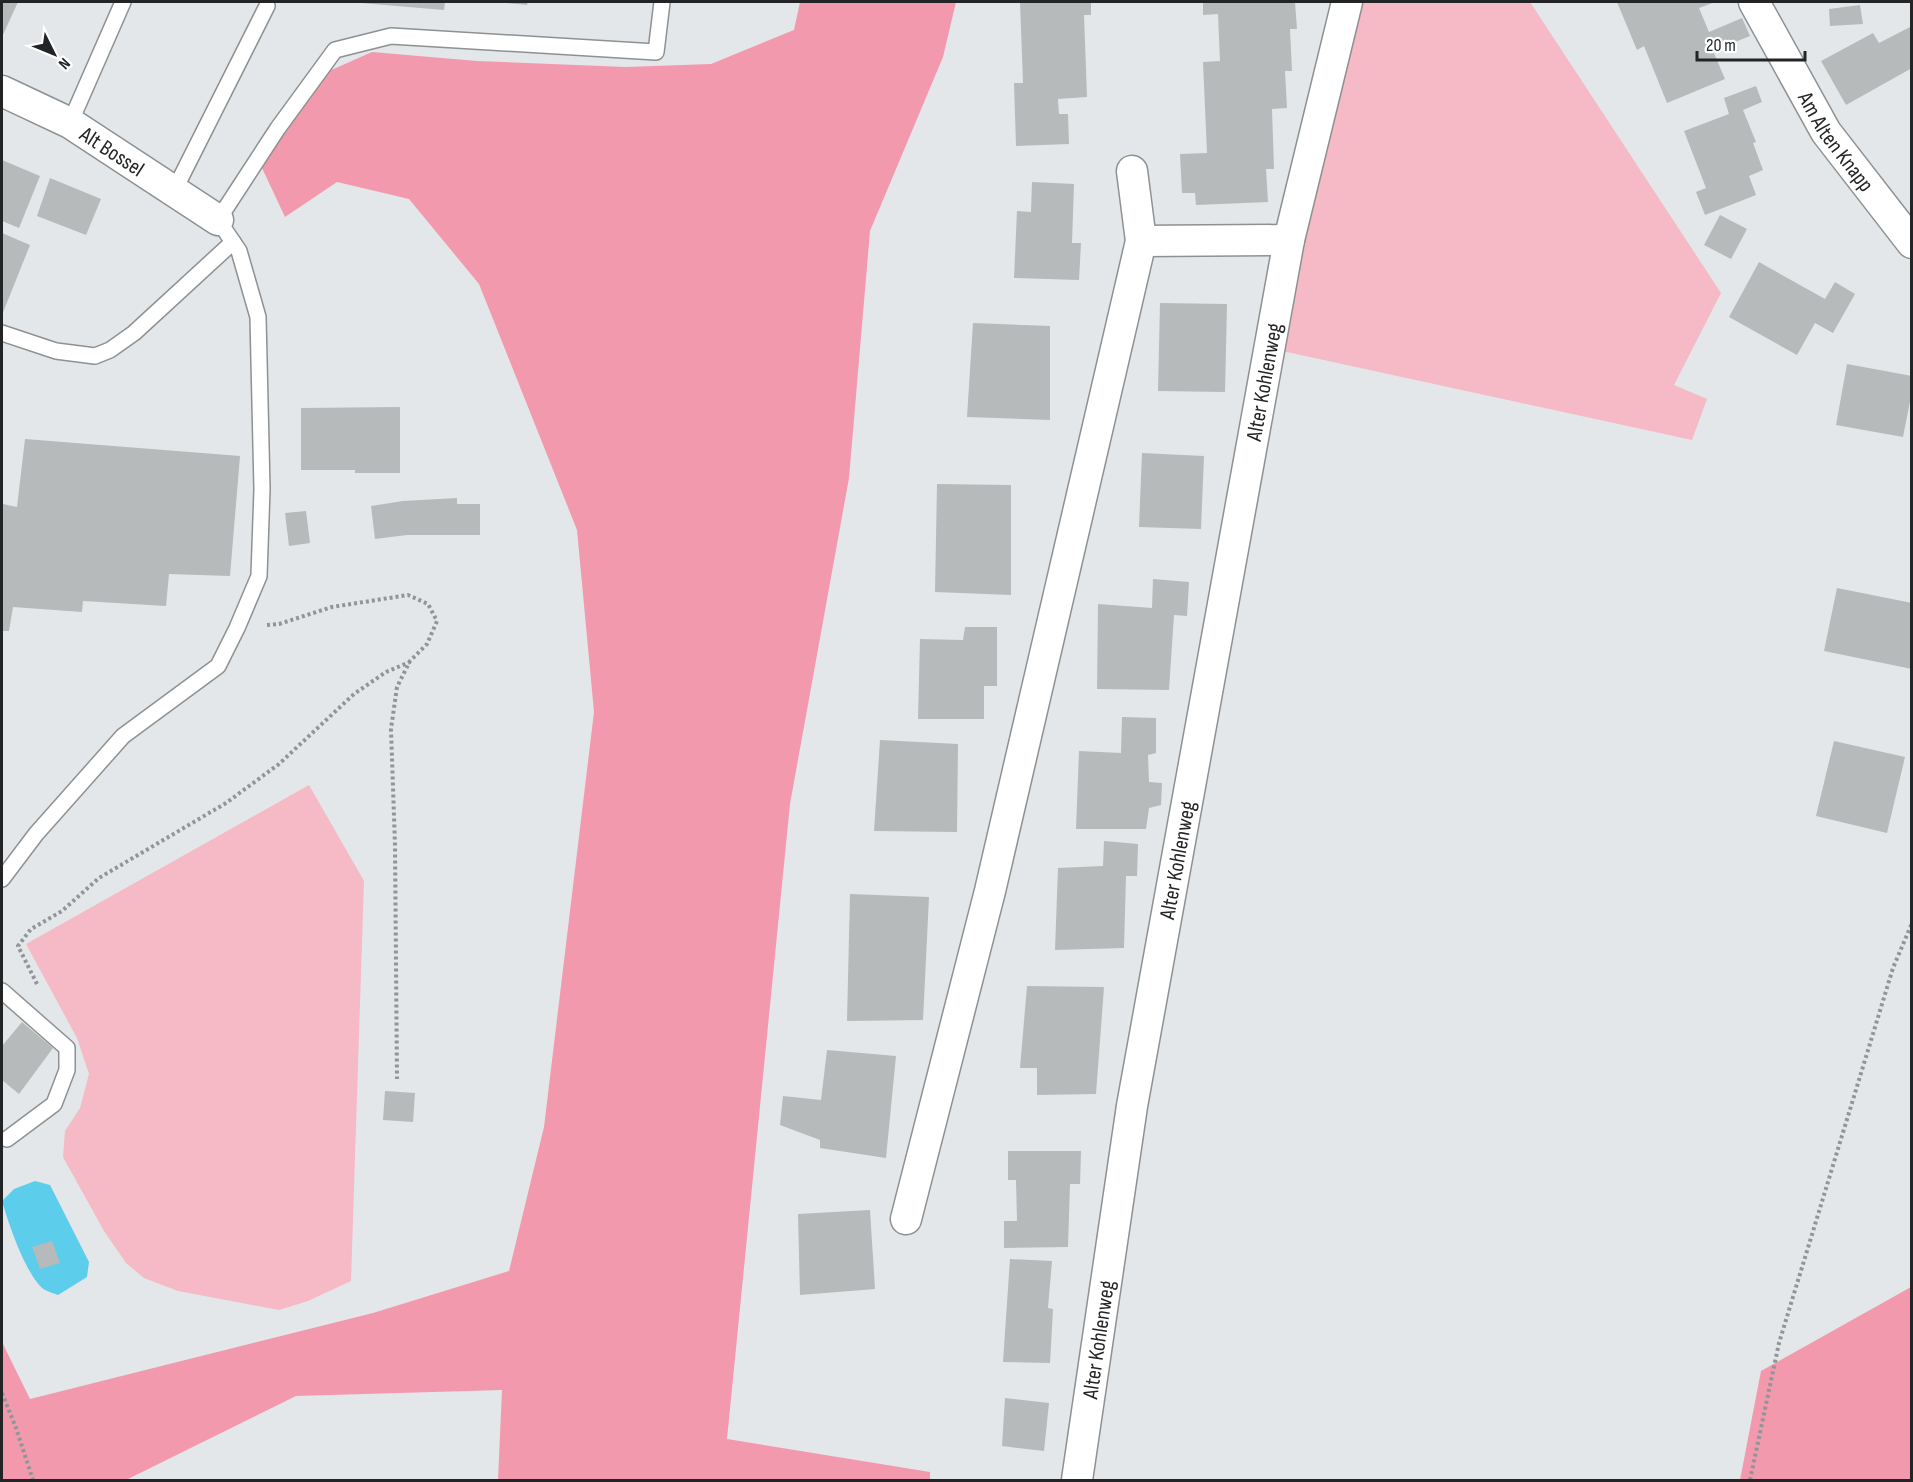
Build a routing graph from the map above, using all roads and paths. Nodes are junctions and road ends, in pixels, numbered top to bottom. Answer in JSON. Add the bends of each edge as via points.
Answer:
{"nodes":[{"id":1,"x":123,"y":2,"type":"edge"},
{"id":2,"x":662,"y":2,"type":"edge"},
{"id":3,"x":1347,"y":2,"type":"edge"},
{"id":4,"x":1754,"y":2,"type":"edge"},
{"id":5,"x":267,"y":6,"type":"dead end"},
{"id":6,"x":2,"y":91,"type":"edge"},
{"id":7,"x":70,"y":123,"type":"junction"},
{"id":8,"x":1132,"y":171,"type":"dead end"},
{"id":9,"x":174,"y":191,"type":"junction"},
{"id":10,"x":225,"y":231,"type":"junction"},
{"id":11,"x":1289,"y":240,"type":"junction"},
{"id":12,"x":1141,"y":241,"type":"junction"},
{"id":13,"x":1911,"y":243,"type":"edge"},
{"id":14,"x":2,"y":333,"type":"edge"},
{"id":15,"x":237,"y":628,"type":"junction"},
{"id":16,"x":410,"y":661,"type":"junction"},
{"id":17,"x":2,"y":879,"type":"edge"},
{"id":18,"x":1911,"y":922,"type":"edge"},
{"id":19,"x":39,"y":989,"type":"dead end"},
{"id":20,"x":2,"y":991,"type":"edge"},
{"id":21,"x":396,"y":1078,"type":"dead end"},
{"id":22,"x":7,"y":1139,"type":"dead end"},
{"id":23,"x":906,"y":1219,"type":"dead end"},
{"id":24,"x":2,"y":1393,"type":"edge"},
{"id":25,"x":33,"y":1480,"type":"edge"},
{"id":26,"x":1077,"y":1480,"type":"edge"},
{"id":27,"x":1750,"y":1480,"type":"edge"}],
"edges":[{"from":1,"to":7,"type":"lane"},
{"from":2,"to":10,"type":"lane","via":[[656,52],[391,36],[335,50],[278,128]]},
{"from":3,"to":11,"type":"street","name":"Alter Kohlenweg"},
{"from":4,"to":13,"type":"street","name":"Am Alten Knapp","via":[[1826,132]]},
{"from":5,"to":9,"type":"lane"},
{"from":6,"to":7,"type":"street","name":"Alt Bossel"},
{"from":7,"to":9,"type":"street","name":"Alt Bossel"},
{"from":8,"to":12,"type":"street"},
{"from":9,"to":10,"type":"street","name":"Alt Bossel"},
{"from":10,"to":14,"type":"lane","via":[[134,333],[110,350],[95,356],[56,351]]},
{"from":10,"to":15,"type":"lane","via":[[242,259],[258,317],[261,396],[259,576]]},
{"from":11,"to":12,"type":"street"},
{"from":11,"to":26,"type":"street","name":"Alter Kohlenweg","via":[[1132,1106]]},
{"from":12,"to":23,"type":"street","via":[[990,891]]},
{"from":15,"to":16,"type":"path","via":[[279,624],[332,607],[408,595],[429,604],[437,621],[427,644]]},
{"from":15,"to":17,"type":"lane","via":[[218,666],[123,736],[36,834]]},
{"from":16,"to":19,"type":"path","via":[[354,694],[279,764],[226,803],[99,878],[62,911],[32,929],[18,946]]},
{"from":16,"to":21,"type":"path","via":[[397,687],[391,729]]},
{"from":18,"to":27,"type":"path","via":[[1893,968],[1779,1343]]},
{"from":20,"to":22,"type":"lane","via":[[67,1048],[67,1070],[54,1104]]},
{"from":24,"to":25,"type":"path"}]}
